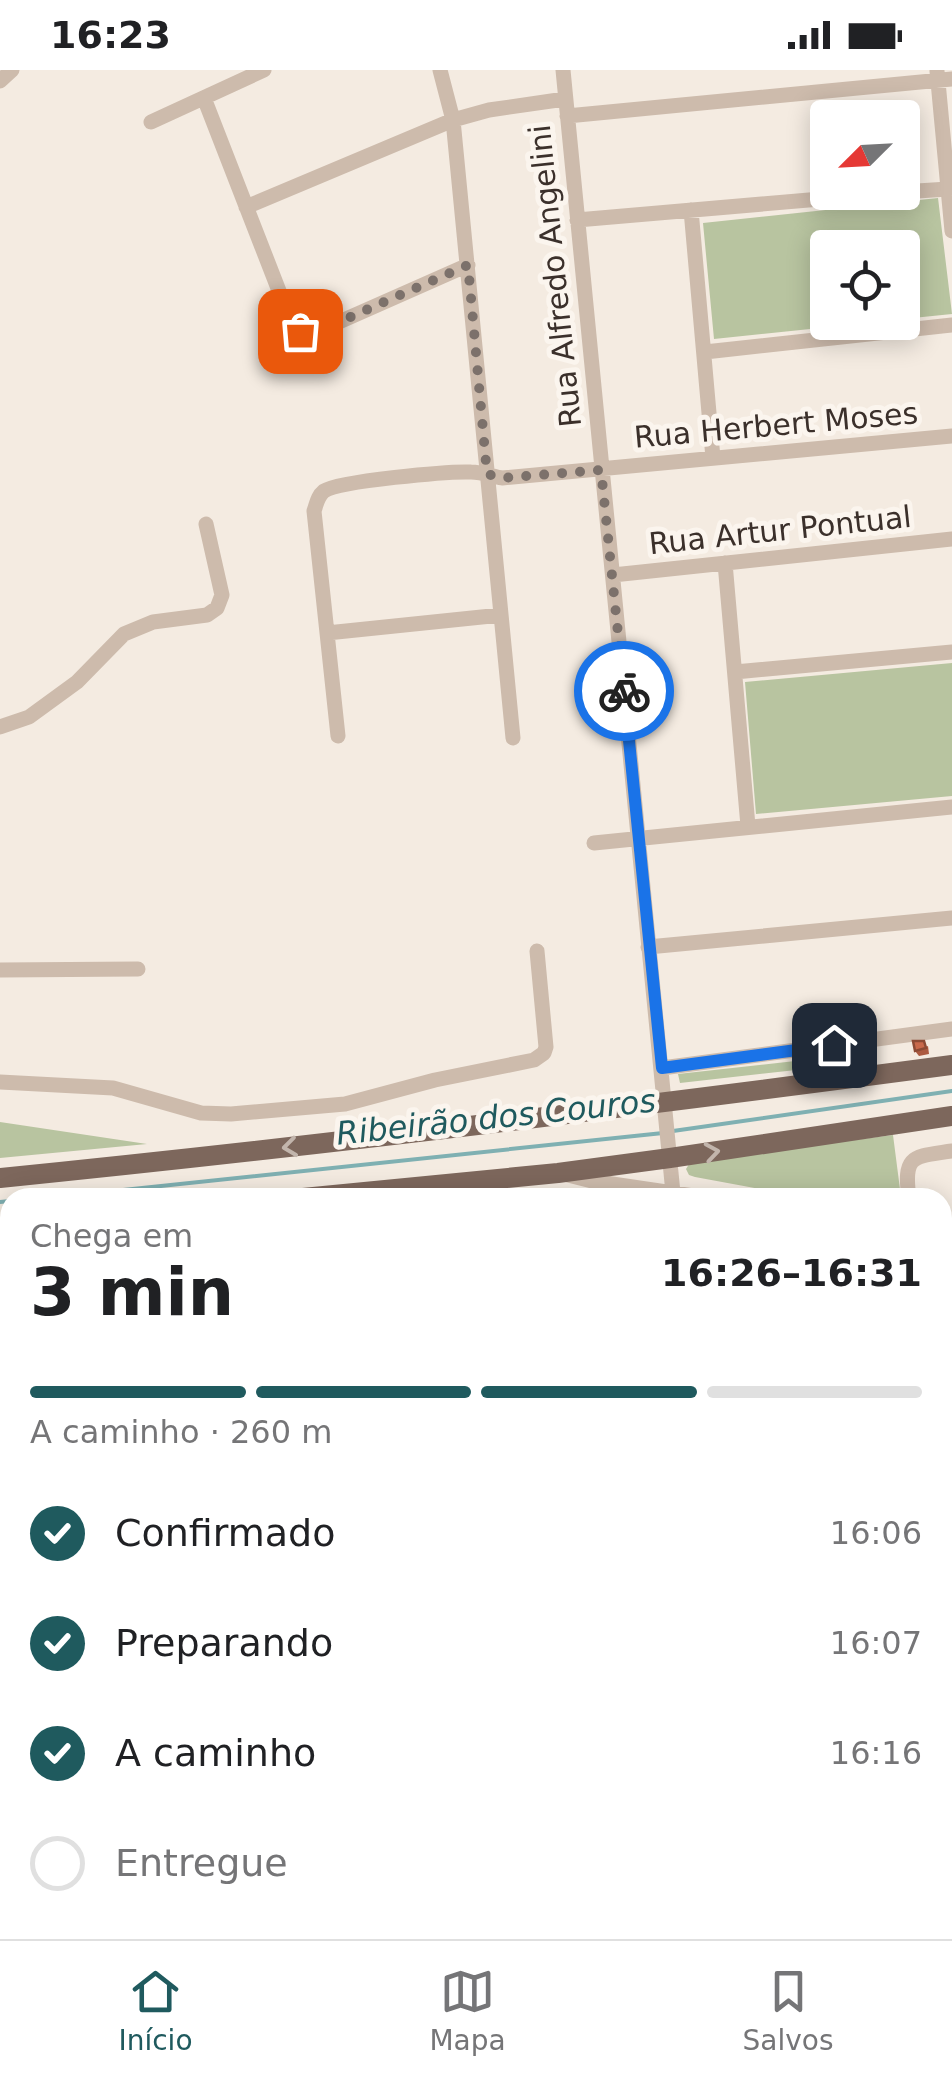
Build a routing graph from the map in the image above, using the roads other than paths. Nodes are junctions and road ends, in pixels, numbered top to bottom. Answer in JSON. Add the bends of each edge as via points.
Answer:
{"nodes":[{"id":1,"x":12,"y":70,"type":"edge"},
{"id":2,"x":264,"y":70,"type":"edge"},
{"id":3,"x":440,"y":70,"type":"edge"},
{"id":4,"x":562,"y":70,"type":"edge"},
{"id":5,"x":942,"y":76,"type":"edge"},
{"id":6,"x":0,"y":81,"type":"edge"},
{"id":7,"x":204,"y":98,"type":"junction"},
{"id":8,"x":565,"y":99,"type":"junction"},
{"id":9,"x":567,"y":116,"type":"junction"},
{"id":10,"x":453,"y":120,"type":"junction"},
{"id":11,"x":152,"y":122,"type":"dead end"},
{"id":12,"x":948,"y":189,"type":"junction"},
{"id":13,"x":920,"y":191,"type":"edge"},
{"id":14,"x":810,"y":200,"type":"edge"},
{"id":15,"x":246,"y":207,"type":"junction"},
{"id":16,"x":691,"y":210,"type":"junction"},
{"id":17,"x":577,"y":220,"type":"junction"},
{"id":18,"x":952,"y":231,"type":"edge"},
{"id":19,"x":468,"y":265,"type":"junction"},
{"id":20,"x":952,"y":325,"type":"edge"},
{"id":21,"x":705,"y":352,"type":"junction"},
{"id":22,"x":952,"y":436,"type":"edge"},
{"id":23,"x":713,"y":458,"type":"junction"},
{"id":24,"x":601,"y":470,"type":"junction"},
{"id":25,"x":487,"y":474,"type":"junction"},
{"id":26,"x":206,"y":524,"type":"dead end"},
{"id":27,"x":952,"y":539,"type":"edge"},
{"id":28,"x":724,"y":564,"type":"junction"},
{"id":29,"x":613,"y":576,"type":"junction"},
{"id":30,"x":501,"y":615,"type":"junction"},
{"id":31,"x":327,"y":633,"type":"junction"},
{"id":32,"x":952,"y":652,"type":"edge"},
{"id":33,"x":735,"y":672,"type":"junction"},
{"id":34,"x":0,"y":727,"type":"edge"},
{"id":35,"x":338,"y":736,"type":"dead end"},
{"id":36,"x":513,"y":738,"type":"dead end"},
{"id":37,"x":952,"y":807,"type":"edge"},
{"id":38,"x":748,"y":826,"type":"junction"},
{"id":39,"x":638,"y":838,"type":"junction"},
{"id":40,"x":594,"y":843,"type":"dead end"},
{"id":41,"x":952,"y":918,"type":"edge"},
{"id":42,"x":648,"y":947,"type":"junction"},
{"id":43,"x":537,"y":951,"type":"dead end"},
{"id":44,"x":138,"y":969,"type":"dead end"},
{"id":45,"x":0,"y":970,"type":"edge"},
{"id":46,"x":952,"y":1029,"type":"edge"},
{"id":47,"x":952,"y":1064,"type":"edge"},
{"id":48,"x":662,"y":1068,"type":"junction"},
{"id":49,"x":0,"y":1082,"type":"edge"},
{"id":50,"x":666,"y":1110,"type":"junction"},
{"id":51,"x":952,"y":1116,"type":"edge"},
{"id":52,"x":952,"y":1151,"type":"edge"},
{"id":53,"x":670,"y":1153,"type":"junction"},
{"id":54,"x":558,"y":1173,"type":"junction"},
{"id":55,"x":0,"y":1178,"type":"edge"},
{"id":56,"x":404,"y":1188,"type":"edge"},
{"id":57,"x":640,"y":1188,"type":"edge"},
{"id":58,"x":674,"y":1188,"type":"edge"},
{"id":59,"x":908,"y":1188,"type":"edge"}],
"edges":[{"from":1,"to":6,"type":"street"},
{"from":2,"to":7,"type":"street"},
{"from":3,"to":10,"type":"street"},
{"from":4,"to":8,"type":"street","name":"Rua Alfredo Angelini"},
{"from":5,"to":9,"type":"street"},
{"from":5,"to":12,"type":"street"},
{"from":7,"to":11,"type":"street"},
{"from":7,"to":15,"type":"street"},
{"from":8,"to":9,"type":"street","name":"Rua Alfredo Angelini"},
{"from":8,"to":10,"type":"street"},
{"from":9,"to":17,"type":"street","name":"Rua Alfredo Angelini"},
{"from":10,"to":15,"type":"street"},
{"from":10,"to":19,"type":"street"},
{"from":12,"to":13,"type":"street"},
{"from":12,"to":18,"type":"street"},
{"from":14,"to":16,"type":"street"},
{"from":15,"to":19,"type":"street","via":[[300,331],[321,330]]},
{"from":16,"to":17,"type":"street"},
{"from":16,"to":21,"type":"street"},
{"from":17,"to":24,"type":"street","name":"Rua Alfredo Angelini"},
{"from":19,"to":25,"type":"street"},
{"from":20,"to":21,"type":"street"},
{"from":21,"to":23,"type":"street"},
{"from":22,"to":23,"type":"street","name":"Rua Herbert Moses"},
{"from":23,"to":24,"type":"street","name":"Rua Herbert Moses"},
{"from":24,"to":25,"type":"street","name":"Rua Herbert Moses"},
{"from":24,"to":29,"type":"street","name":"Rua Alfredo Angelini"},
{"from":25,"to":30,"type":"street"},
{"from":25,"to":31,"type":"street","name":"Rua Herbert Moses","via":[[341,484],[318,497]]},
{"from":26,"to":34,"type":"street","via":[[222,594],[217,608],[124,634],[77,682],[29,717]]},
{"from":27,"to":28,"type":"street","name":"Rua Artur Pontual"},
{"from":28,"to":29,"type":"street","name":"Rua Artur Pontual"},
{"from":28,"to":33,"type":"street"},
{"from":29,"to":39,"type":"street","name":"Rua Alfredo Angelini"},
{"from":30,"to":31,"type":"street"},
{"from":30,"to":36,"type":"street"},
{"from":31,"to":35,"type":"street"},
{"from":32,"to":33,"type":"street"},
{"from":33,"to":38,"type":"street"},
{"from":37,"to":38,"type":"street"},
{"from":38,"to":39,"type":"street"},
{"from":39,"to":40,"type":"street"},
{"from":39,"to":42,"type":"street","name":"Rua Alfredo Angelini"},
{"from":41,"to":42,"type":"street"},
{"from":42,"to":48,"type":"street","name":"Rua Alfredo Angelini"},
{"from":43,"to":49,"type":"street","via":[[546,1047],[534,1060],[345,1104],[231,1114],[201,1113],[113,1088]]},
{"from":44,"to":45,"type":"street"},
{"from":46,"to":48,"type":"street"},
{"from":47,"to":50,"type":"main road"},
{"from":48,"to":50,"type":"street","name":"Rua Alfredo Angelini"},
{"from":50,"to":53,"type":"street","name":"Rua Alfredo Angelini"},
{"from":50,"to":55,"type":"main road","one_way":true},
{"from":53,"to":51,"type":"main road","one_way":true},
{"from":52,"to":59,"type":"street","via":[[912,1160]]},
{"from":53,"to":54,"type":"main road"},
{"from":53,"to":58,"type":"street","name":"Rua Alfredo Angelini"},
{"from":54,"to":56,"type":"main road"},
{"from":54,"to":57,"type":"street"}]}
